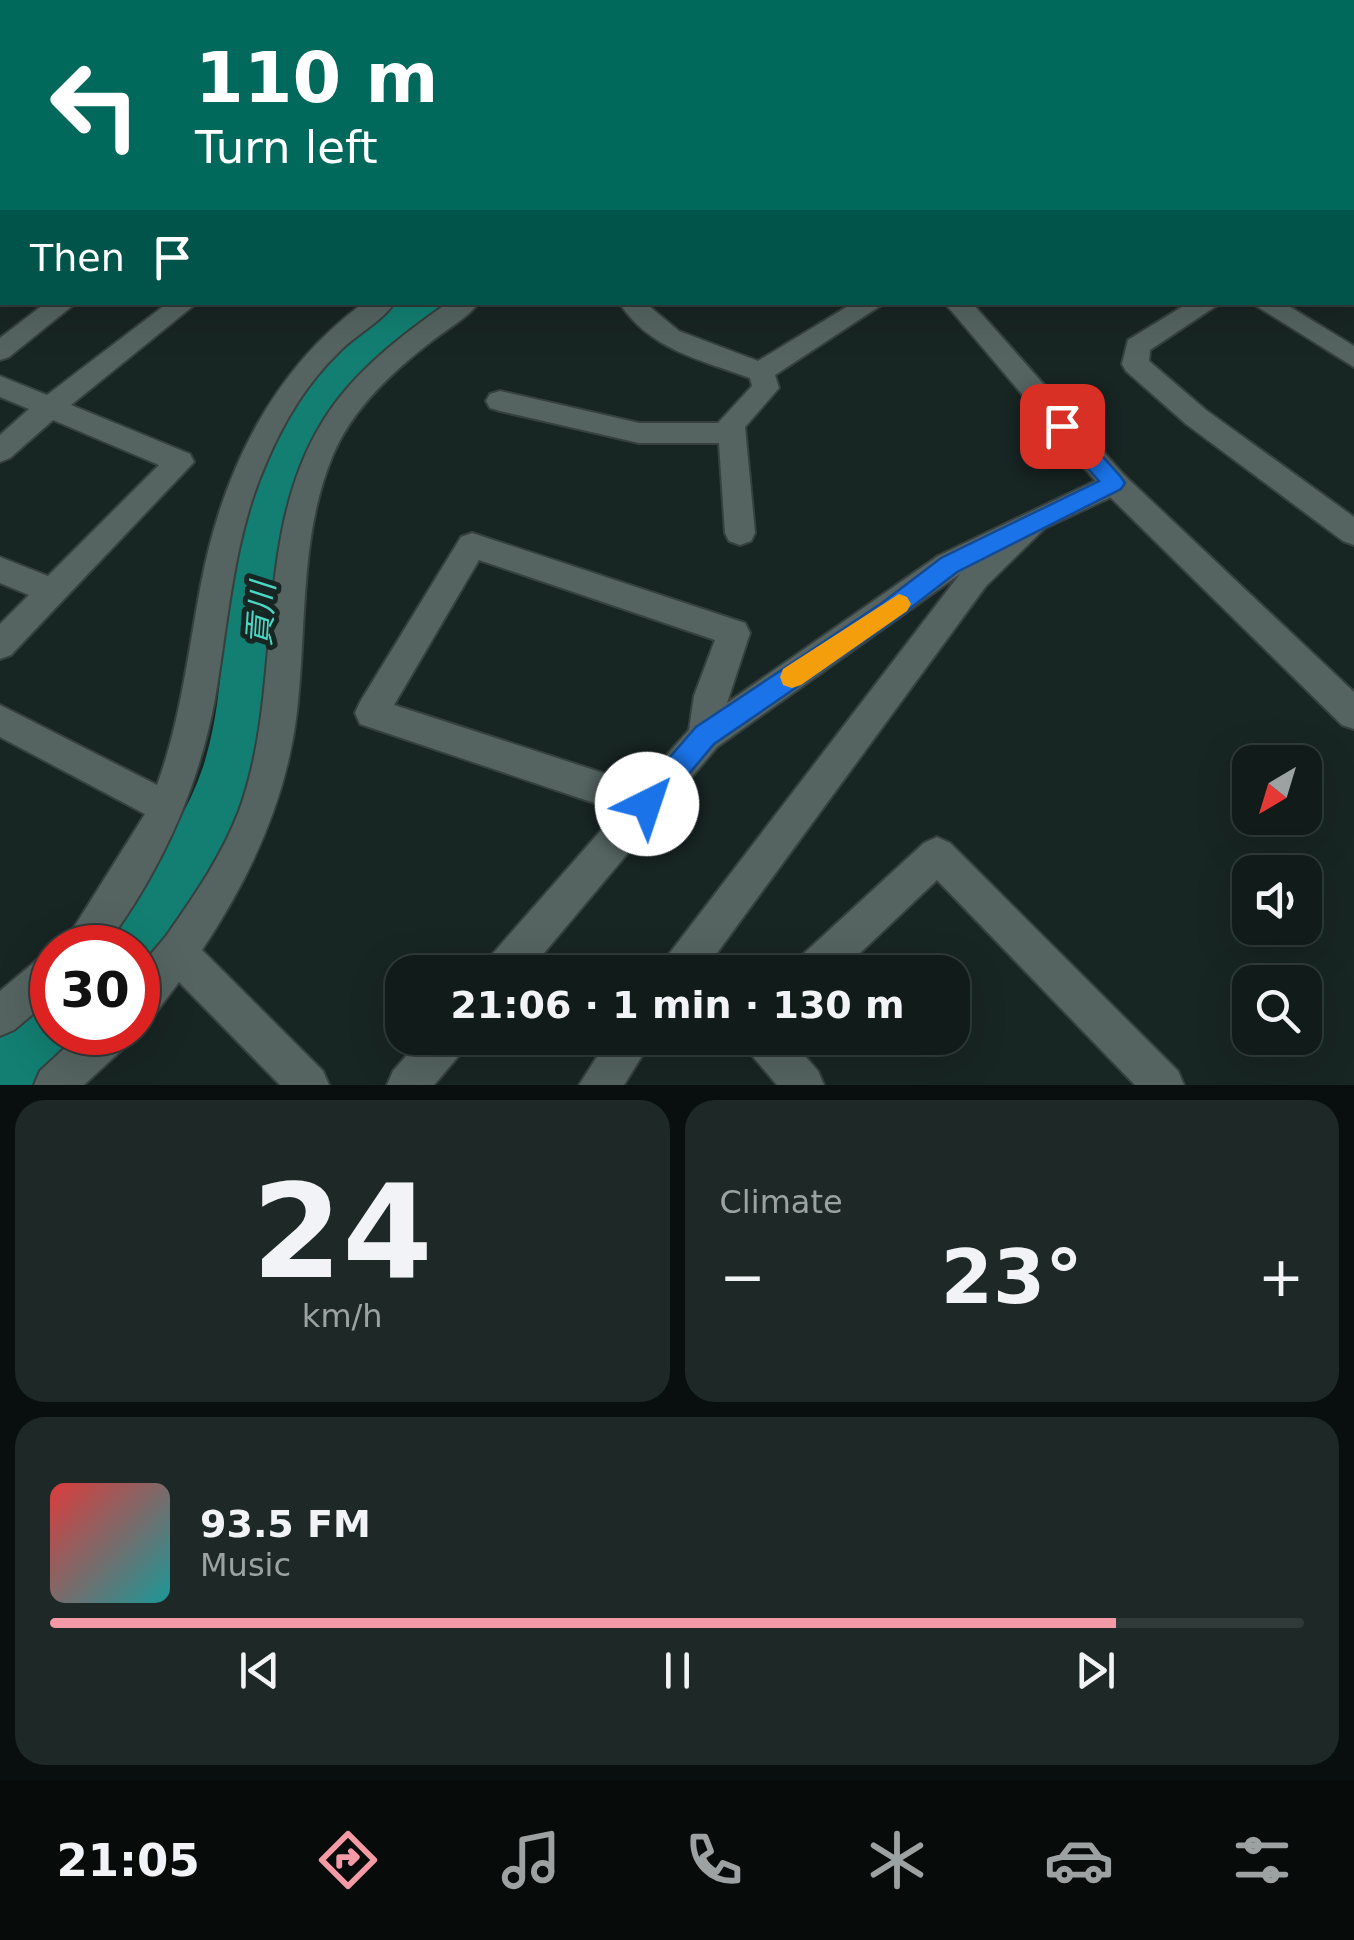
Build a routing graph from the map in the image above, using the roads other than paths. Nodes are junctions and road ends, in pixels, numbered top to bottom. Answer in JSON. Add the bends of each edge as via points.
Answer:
{"nodes":[{"id":1,"x":61,"y":305,"type":"edge"},
{"id":2,"x":182,"y":305,"type":"edge"},
{"id":3,"x":380,"y":305,"type":"edge"},
{"id":4,"x":463,"y":305,"type":"edge"},
{"id":5,"x":632,"y":305,"type":"edge"},
{"id":6,"x":869,"y":305,"type":"edge"},
{"id":7,"x":959,"y":305,"type":"edge"},
{"id":8,"x":1205,"y":305,"type":"edge"},
{"id":9,"x":1267,"y":305,"type":"edge"},
{"id":10,"x":0,"y":351,"type":"edge"},
{"id":11,"x":1354,"y":358,"type":"edge"},
{"id":12,"x":762,"y":372,"type":"junction"},
{"id":13,"x":0,"y":386,"type":"edge"},
{"id":14,"x":500,"y":402,"type":"dead end"},
{"id":15,"x":50,"y":406,"type":"junction"},
{"id":16,"x":732,"y":433,"type":"junction"},
{"id":17,"x":0,"y":452,"type":"edge"},
{"id":18,"x":1114,"y":483,"type":"junction"},
{"id":19,"x":1036,"y":520,"type":"junction"},
{"id":20,"x":740,"y":533,"type":"dead end"},
{"id":21,"x":1354,"y":533,"type":"edge"},
{"id":22,"x":0,"y":569,"type":"edge"},
{"id":23,"x":52,"y":592,"type":"junction"},
{"id":24,"x":0,"y":645,"type":"edge"},
{"id":25,"x":1354,"y":714,"type":"edge"},
{"id":26,"x":0,"y":720,"type":"edge"},
{"id":27,"x":705,"y":736,"type":"junction"},
{"id":28,"x":647,"y":804,"type":"junction"},
{"id":29,"x":167,"y":808,"type":"junction"},
{"id":30,"x":98,"y":925,"type":"edge"},
{"id":31,"x":178,"y":954,"type":"junction"},
{"id":32,"x":518,"y":955,"type":"edge"},
{"id":33,"x":702,"y":955,"type":"edge"},
{"id":34,"x":831,"y":955,"type":"edge"},
{"id":35,"x":160,"y":976,"type":"edge"},
{"id":36,"x":30,"y":991,"type":"edge"},
{"id":37,"x":0,"y":1016,"type":"edge"},
{"id":38,"x":87,"y":1055,"type":"edge"},
{"id":39,"x":433,"y":1055,"type":"edge"},
{"id":40,"x":621,"y":1055,"type":"edge"},
{"id":41,"x":778,"y":1055,"type":"edge"},
{"id":42,"x":54,"y":1085,"type":"edge"},
{"id":43,"x":309,"y":1085,"type":"edge"},
{"id":44,"x":407,"y":1085,"type":"edge"},
{"id":45,"x":599,"y":1085,"type":"edge"},
{"id":46,"x":804,"y":1085,"type":"edge"},
{"id":47,"x":1164,"y":1085,"type":"edge"}],
"edges":[{"from":1,"to":10,"type":"street"},
{"from":2,"to":15,"type":"street"},
{"from":3,"to":29,"type":"street","via":[[310,366],[252,457],[228,532],[201,691]]},
{"from":4,"to":31,"type":"street","via":[[401,349],[366,386],[330,434],[309,480],[275,747],[250,833]]},
{"from":5,"to":12,"type":"street","via":[[661,334]]},
{"from":6,"to":12,"type":"street"},
{"from":7,"to":18,"type":"street"},
{"from":8,"to":21,"type":"street","via":[[1137,346],[1135,364]]},
{"from":9,"to":11,"type":"street"},
{"from":12,"to":16,"type":"street","via":[[766,388],[731,424]]},
{"from":13,"to":15,"type":"street"},
{"from":14,"to":16,"type":"street","via":[[639,433]]},
{"from":15,"to":17,"type":"street"},
{"from":15,"to":23,"type":"street","via":[[180,462]]},
{"from":16,"to":20,"type":"street"},
{"from":18,"to":19,"type":"street"},
{"from":18,"to":25,"type":"street"},
{"from":19,"to":27,"type":"street","via":[[949,565]]},
{"from":19,"to":33,"type":"street","via":[[975,577]]},
{"from":22,"to":23,"type":"street"},
{"from":23,"to":24,"type":"street"},
{"from":26,"to":29,"type":"street"},
{"from":27,"to":28,"type":"street"},
{"from":27,"to":28,"type":"street","via":[[711,696],[734,633],[472,544],[372,713]]},
{"from":28,"to":32,"type":"street"},
{"from":29,"to":30,"type":"street"},
{"from":31,"to":35,"type":"street"},
{"from":31,"to":43,"type":"street"},
{"from":34,"to":47,"type":"street","via":[[937,855]]},
{"from":36,"to":37,"type":"street"},
{"from":38,"to":42,"type":"street"},
{"from":39,"to":44,"type":"street"},
{"from":40,"to":45,"type":"street"},
{"from":41,"to":46,"type":"street"}]}
